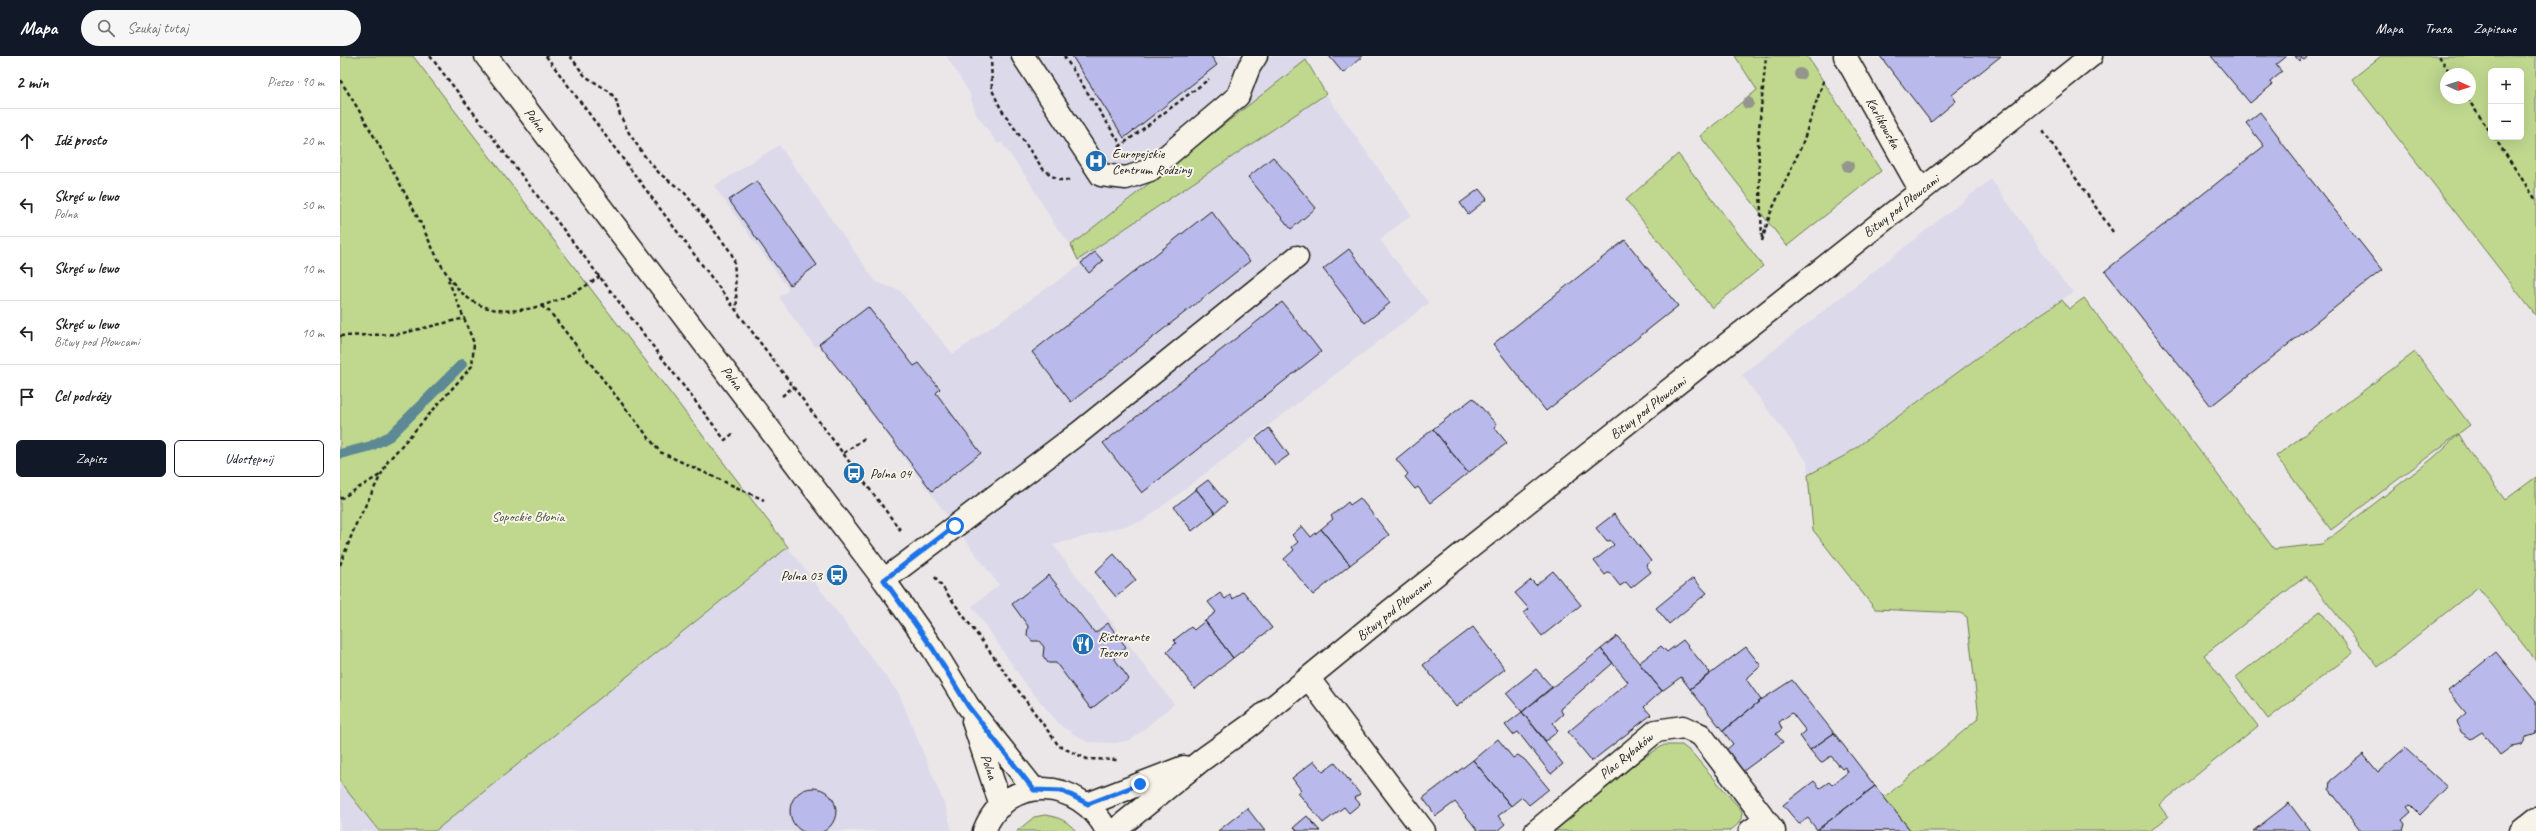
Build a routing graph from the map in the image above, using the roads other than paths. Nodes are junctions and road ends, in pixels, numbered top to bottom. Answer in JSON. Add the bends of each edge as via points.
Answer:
{"nodes":[{"id":1,"x":486,"y":56,"type":"edge"},
{"id":2,"x":1023,"y":56,"type":"edge"},
{"id":3,"x":1256,"y":56,"type":"edge"},
{"id":4,"x":1845,"y":56,"type":"edge"},
{"id":5,"x":2091,"y":56,"type":"edge"},
{"id":6,"x":1921,"y":191,"type":"junction"},
{"id":7,"x":1297,"y":257,"type":"dead end"},
{"id":8,"x":884,"y":580,"type":"junction"},
{"id":9,"x":1309,"y":679,"type":"junction"},
{"id":10,"x":968,"y":706,"type":"junction"},
{"id":11,"x":1204,"y":759,"type":"junction"},
{"id":12,"x":1034,"y":790,"type":"junction"},
{"id":13,"x":1088,"y":804,"type":"junction"},
{"id":14,"x":1001,"y":806,"type":"junction"},
{"id":15,"x":2536,"y":819,"type":"edge"},
{"id":16,"x":1763,"y":827,"type":"edge"},
{"id":17,"x":984,"y":831,"type":"edge"},
{"id":18,"x":1106,"y":831,"type":"edge"},
{"id":19,"x":1114,"y":831,"type":"edge"},
{"id":20,"x":1424,"y":831,"type":"edge"},
{"id":21,"x":1536,"y":831,"type":"edge"},
{"id":22,"x":2521,"y":831,"type":"edge"}],
"edges":[{"from":1,"to":8,"type":"street","name":"Polna"},
{"from":2,"to":3,"type":"street","via":[[1101,175],[1113,178],[1126,178],[1150,170],[1238,96],[1249,66]]},
{"from":4,"to":6,"type":"street","name":"Karlikowska"},
{"from":5,"to":6,"type":"street","name":"Bitwy pod Płowcami"},
{"from":6,"to":9,"type":"street","name":"Bitwy pod Płowcami","via":[[1390,611]]},
{"from":7,"to":8,"type":"street","via":[[1080,432]]},
{"from":8,"to":10,"type":"street","name":"Polna","via":[[933,649]]},
{"from":9,"to":11,"type":"street","name":"Bitwy pod Płowcami"},
{"from":9,"to":20,"type":"street"},
{"from":10,"to":12,"type":"street","name":"Polna"},
{"from":10,"to":14,"type":"street","name":"Polna"},
{"from":11,"to":13,"type":"street","name":"Bitwy pod Płowcami"},
{"from":11,"to":19,"type":"street","name":"Bitwy pod Płowcami"},
{"from":12,"to":13,"type":"street","via":[[1063,791]]},
{"from":12,"to":14,"type":"street","via":[[1016,795]]},
{"from":13,"to":18,"type":"street","via":[[1100,818]]},
{"from":14,"to":17,"type":"street"},
{"from":15,"to":22,"type":"street"},
{"from":16,"to":21,"type":"street","name":"Plac Rybaków","via":[[1701,735],[1692,729],[1674,727],[1656,731]]}]}
